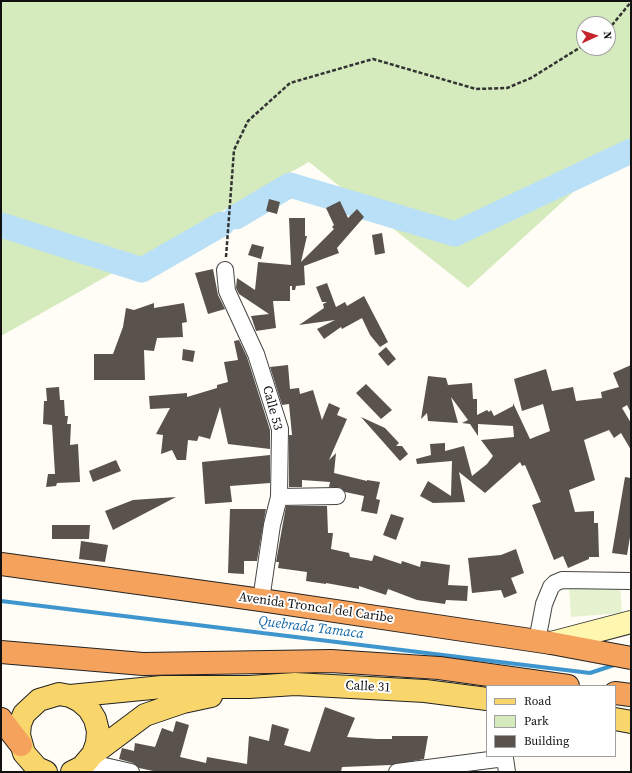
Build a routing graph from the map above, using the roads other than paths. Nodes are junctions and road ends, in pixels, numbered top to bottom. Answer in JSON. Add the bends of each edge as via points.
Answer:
{"nodes":[{"id":1,"x":225,"y":270,"type":"road end"},
{"id":2,"x":337,"y":496,"type":"dead end"},
{"id":3,"x":279,"y":497,"type":"junction"},
{"id":4,"x":1,"y":564,"type":"edge"},
{"id":5,"x":631,"y":581,"type":"edge"},
{"id":6,"x":261,"y":600,"type":"junction"},
{"id":7,"x":631,"y":622,"type":"edge"},
{"id":8,"x":544,"y":642,"type":"junction"},
{"id":9,"x":631,"y":650,"type":"edge"},
{"id":10,"x":1,"y":652,"type":"edge"},
{"id":11,"x":631,"y":658,"type":"edge"},
{"id":12,"x":561,"y":685,"type":"edge"},
{"id":13,"x":249,"y":687,"type":"junction"},
{"id":14,"x":616,"y":693,"type":"edge"},
{"id":15,"x":631,"y":695,"type":"edge"},
{"id":16,"x":70,"y":696,"type":"junction"},
{"id":17,"x":486,"y":699,"type":"edge"},
{"id":18,"x":1,"y":719,"type":"edge"},
{"id":19,"x":616,"y":719,"type":"edge"},
{"id":20,"x":631,"y":722,"type":"edge"},
{"id":21,"x":32,"y":762,"type":"edge"},
{"id":22,"x":83,"y":765,"type":"edge"},
{"id":23,"x":506,"y":765,"type":"edge"},
{"id":24,"x":131,"y":772,"type":"edge"},
{"id":25,"x":396,"y":772,"type":"edge"}],
"edges":[{"from":1,"to":3,"type":"street","name":"Calle 53","via":[[227,291],[256,354],[280,429]]},
{"from":2,"to":3,"type":"street"},
{"from":3,"to":6,"type":"street","name":"Calle 53","via":[[272,525]]},
{"from":4,"to":6,"type":"highway","name":"Avenida Troncal del Caribe"},
{"from":5,"to":8,"type":"street","via":[[562,580],[555,583],[544,604]]},
{"from":6,"to":8,"type":"highway","name":"Avenida Troncal del Caribe"},
{"from":7,"to":8,"type":"main road"},
{"from":8,"to":9,"type":"highway"},
{"from":8,"to":11,"type":"highway","name":"Avenida Troncal del Caribe"},
{"from":10,"to":12,"type":"highway","via":[[143,664],[331,661],[439,668]]},
{"from":13,"to":16,"type":"main road","via":[[162,687]]},
{"from":13,"to":17,"type":"main road","name":"Calle 31","via":[[295,684],[344,686],[425,691]]},
{"from":13,"to":22,"type":"main road","via":[[183,702],[145,715]]},
{"from":14,"to":15,"type":"highway"},
{"from":16,"to":21,"type":"main road","via":[[49,696],[39,700],[24,714],[20,724]]},
{"from":16,"to":22,"type":"main road","via":[[89,709],[98,731],[97,743]]},
{"from":18,"to":21,"type":"highway"},
{"from":19,"to":20,"type":"main road"},
{"from":22,"to":24,"type":"street"},
{"from":23,"to":25,"type":"street"}]}
